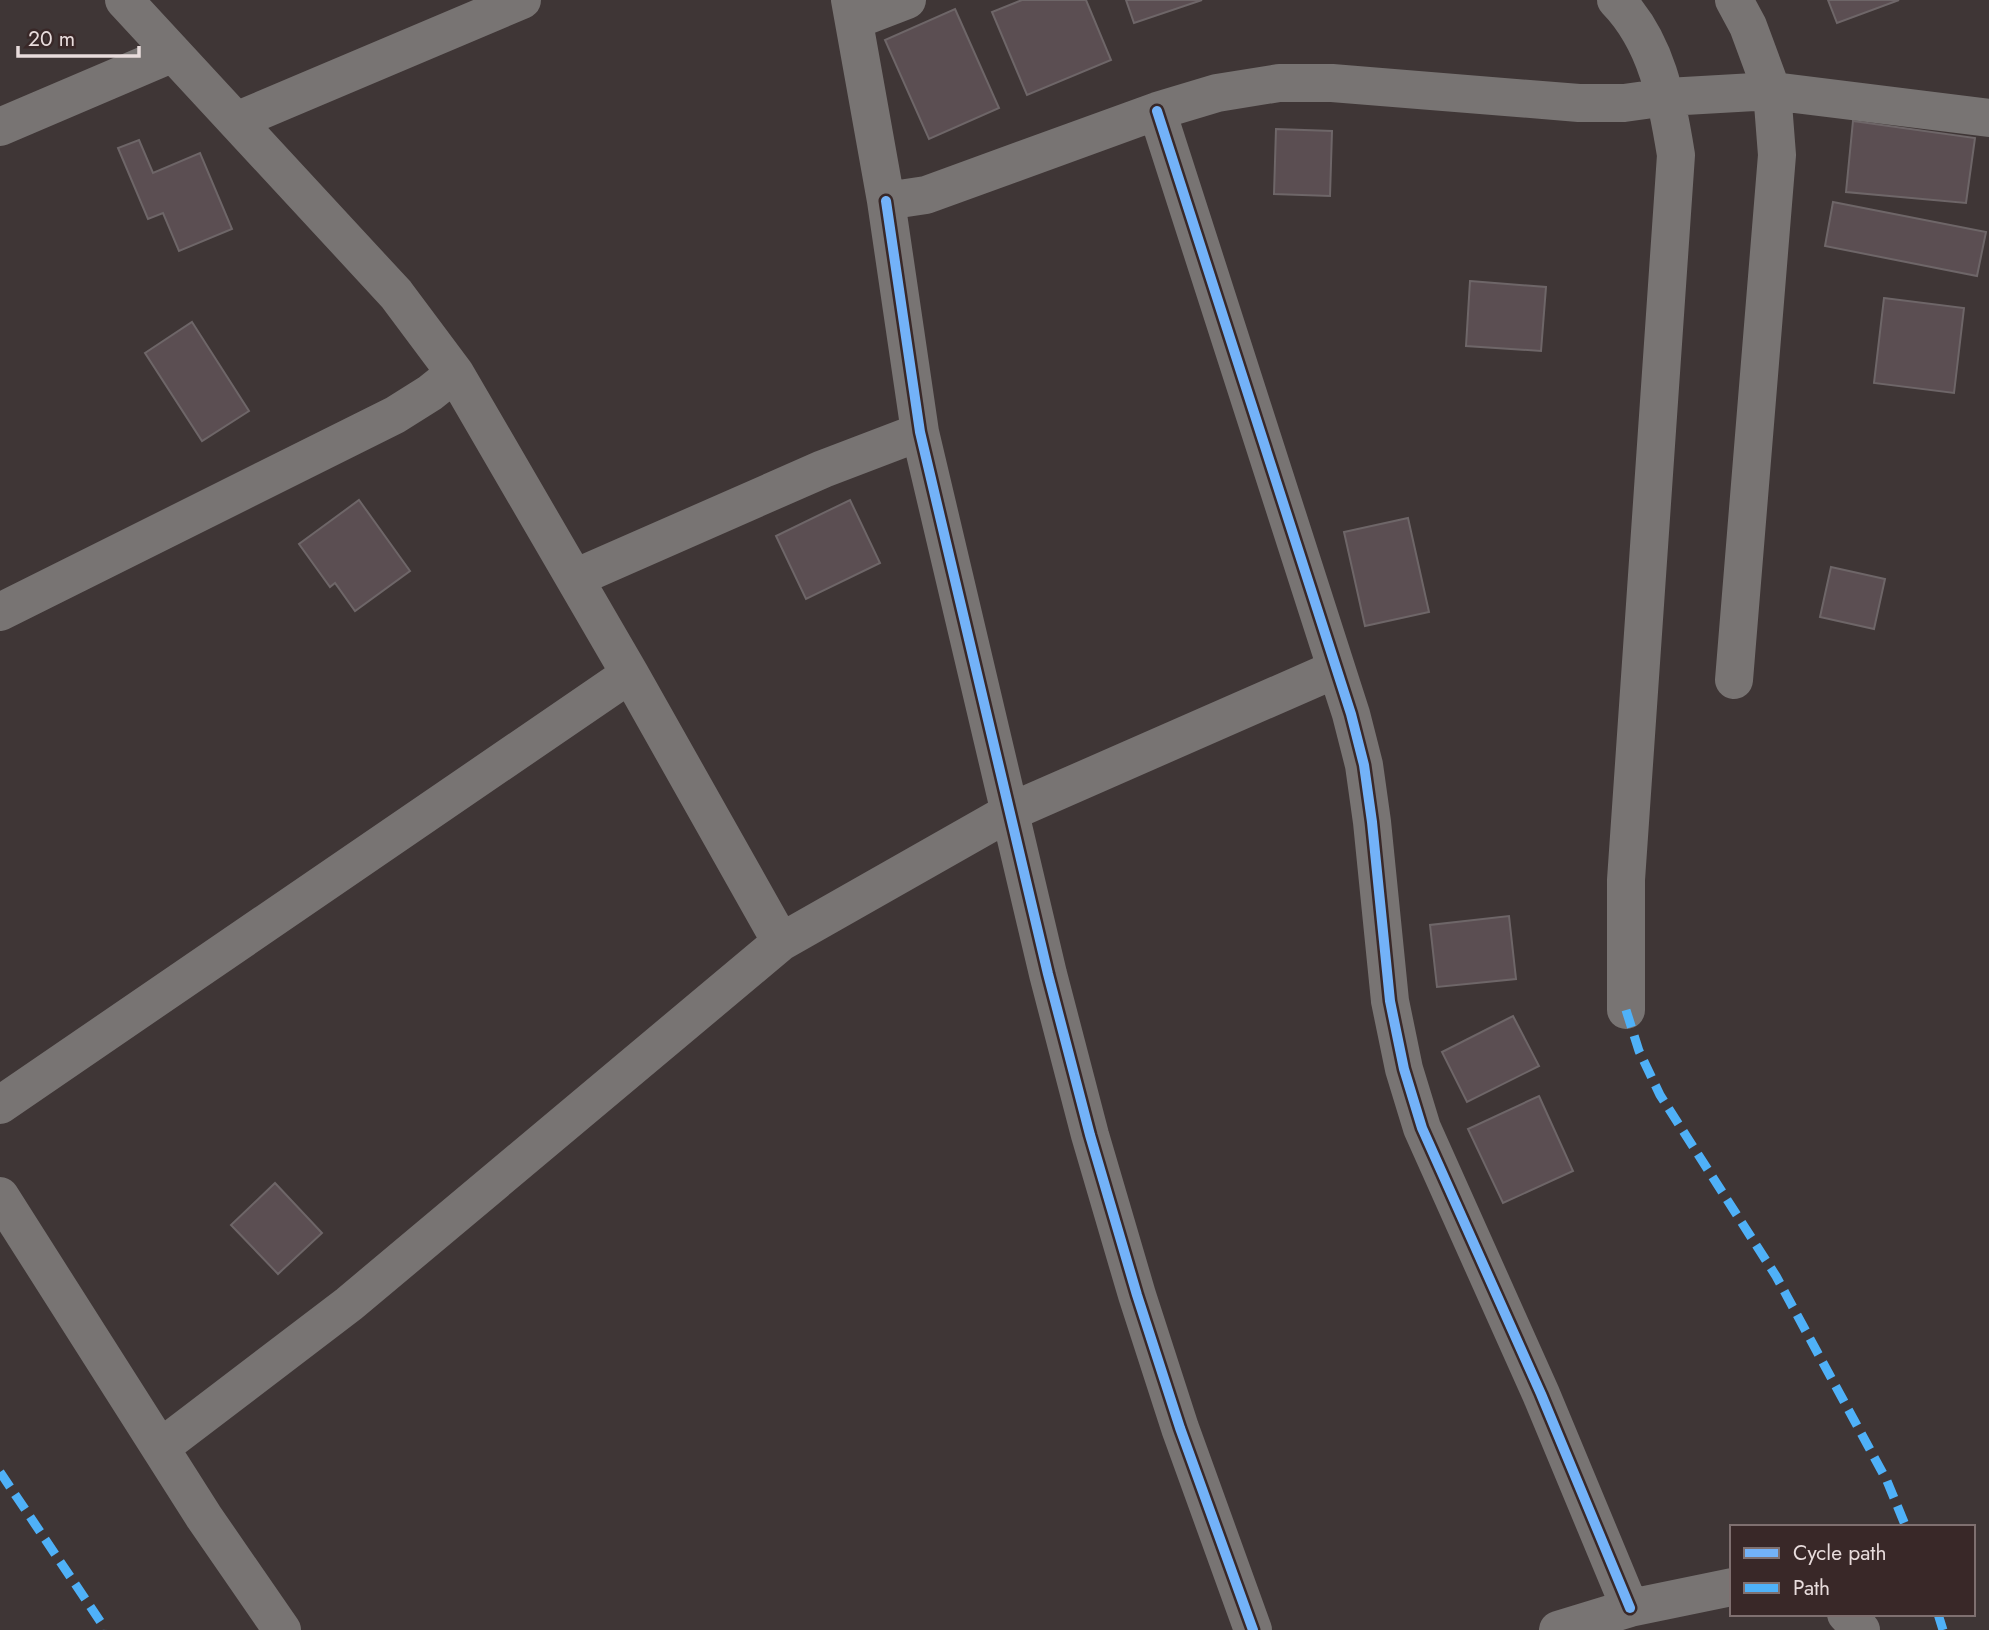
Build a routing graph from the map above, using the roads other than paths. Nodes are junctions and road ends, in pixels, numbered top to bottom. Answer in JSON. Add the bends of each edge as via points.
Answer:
{"nodes":[{"id":1,"x":124,"y":0,"type":"edge"},
{"id":2,"x":522,"y":0,"type":"edge"},
{"id":3,"x":907,"y":0,"type":"edge"},
{"id":4,"x":1615,"y":0,"type":"edge"},
{"id":5,"x":1734,"y":0,"type":"edge"},
{"id":6,"x":852,"y":10,"type":"edge"},
{"id":7,"x":171,"y":54,"type":"junction"},
{"id":8,"x":1772,"y":91,"type":"junction"},
{"id":9,"x":1667,"y":97,"type":"junction"},
{"id":10,"x":1157,"y":111,"type":"junction"},
{"id":11,"x":1989,"y":118,"type":"edge"},
{"id":12,"x":236,"y":121,"type":"junction"},
{"id":13,"x":0,"y":127,"type":"edge"},
{"id":14,"x":886,"y":201,"type":"junction"},
{"id":15,"x":454,"y":373,"type":"junction"},
{"id":16,"x":920,"y":432,"type":"junction"},
{"id":17,"x":575,"y":579,"type":"junction"},
{"id":18,"x":0,"y":612,"type":"edge"},
{"id":19,"x":1336,"y":669,"type":"junction"},
{"id":20,"x":630,"y":674,"type":"junction"},
{"id":21,"x":1734,"y":680,"type":"dead end"},
{"id":22,"x":1010,"y":811,"type":"junction"},
{"id":23,"x":781,"y":942,"type":"junction"},
{"id":24,"x":1626,"y":1010,"type":"dead end"},
{"id":25,"x":0,"y":1105,"type":"edge"},
{"id":26,"x":0,"y":1196,"type":"edge"},
{"id":27,"x":159,"y":1448,"type":"junction"},
{"id":28,"x":1730,"y":1587,"type":"edge"},
{"id":29,"x":1630,"y":1608,"type":"junction"},
{"id":30,"x":1848,"y":1616,"type":"edge"},
{"id":31,"x":282,"y":1630,"type":"edge"},
{"id":32,"x":1253,"y":1630,"type":"edge"},
{"id":33,"x":1558,"y":1630,"type":"edge"},
{"id":34,"x":1861,"y":1630,"type":"edge"}],
"edges":[{"from":1,"to":7,"type":"street"},
{"from":2,"to":12,"type":"street"},
{"from":3,"to":6,"type":"street"},
{"from":4,"to":9,"type":"street","via":[[1652,54]]},
{"from":5,"to":8,"type":"street"},
{"from":6,"to":14,"type":"street"},
{"from":7,"to":12,"type":"street"},
{"from":7,"to":13,"type":"street"},
{"from":8,"to":9,"type":"street"},
{"from":8,"to":11,"type":"street"},
{"from":8,"to":21,"type":"street","via":[[1777,155]]},
{"from":9,"to":10,"type":"street","via":[[1579,103],[1332,83],[1279,83],[1217,93]]},
{"from":9,"to":24,"type":"street","via":[[1676,155],[1626,880]]},
{"from":10,"to":14,"type":"street","via":[[926,195]]},
{"from":10,"to":19,"type":"street"},
{"from":12,"to":15,"type":"street","via":[[396,294]]},
{"from":14,"to":16,"type":"street"},
{"from":15,"to":17,"type":"street"},
{"from":15,"to":18,"type":"street","via":[[395,415]]},
{"from":16,"to":17,"type":"street","via":[[823,469]]},
{"from":16,"to":22,"type":"street"},
{"from":17,"to":20,"type":"street"},
{"from":19,"to":22,"type":"street"},
{"from":19,"to":29,"type":"street","via":[[1364,765],[1390,1002],[1422,1128]]},
{"from":20,"to":23,"type":"street"},
{"from":20,"to":25,"type":"street"},
{"from":22,"to":23,"type":"street"},
{"from":22,"to":32,"type":"street","via":[[1051,987],[1133,1282]]},
{"from":23,"to":27,"type":"street","via":[[349,1304]]},
{"from":26,"to":27,"type":"street"},
{"from":27,"to":31,"type":"street"},
{"from":28,"to":29,"type":"street"},
{"from":29,"to":33,"type":"street"},
{"from":30,"to":34,"type":"street"}]}
